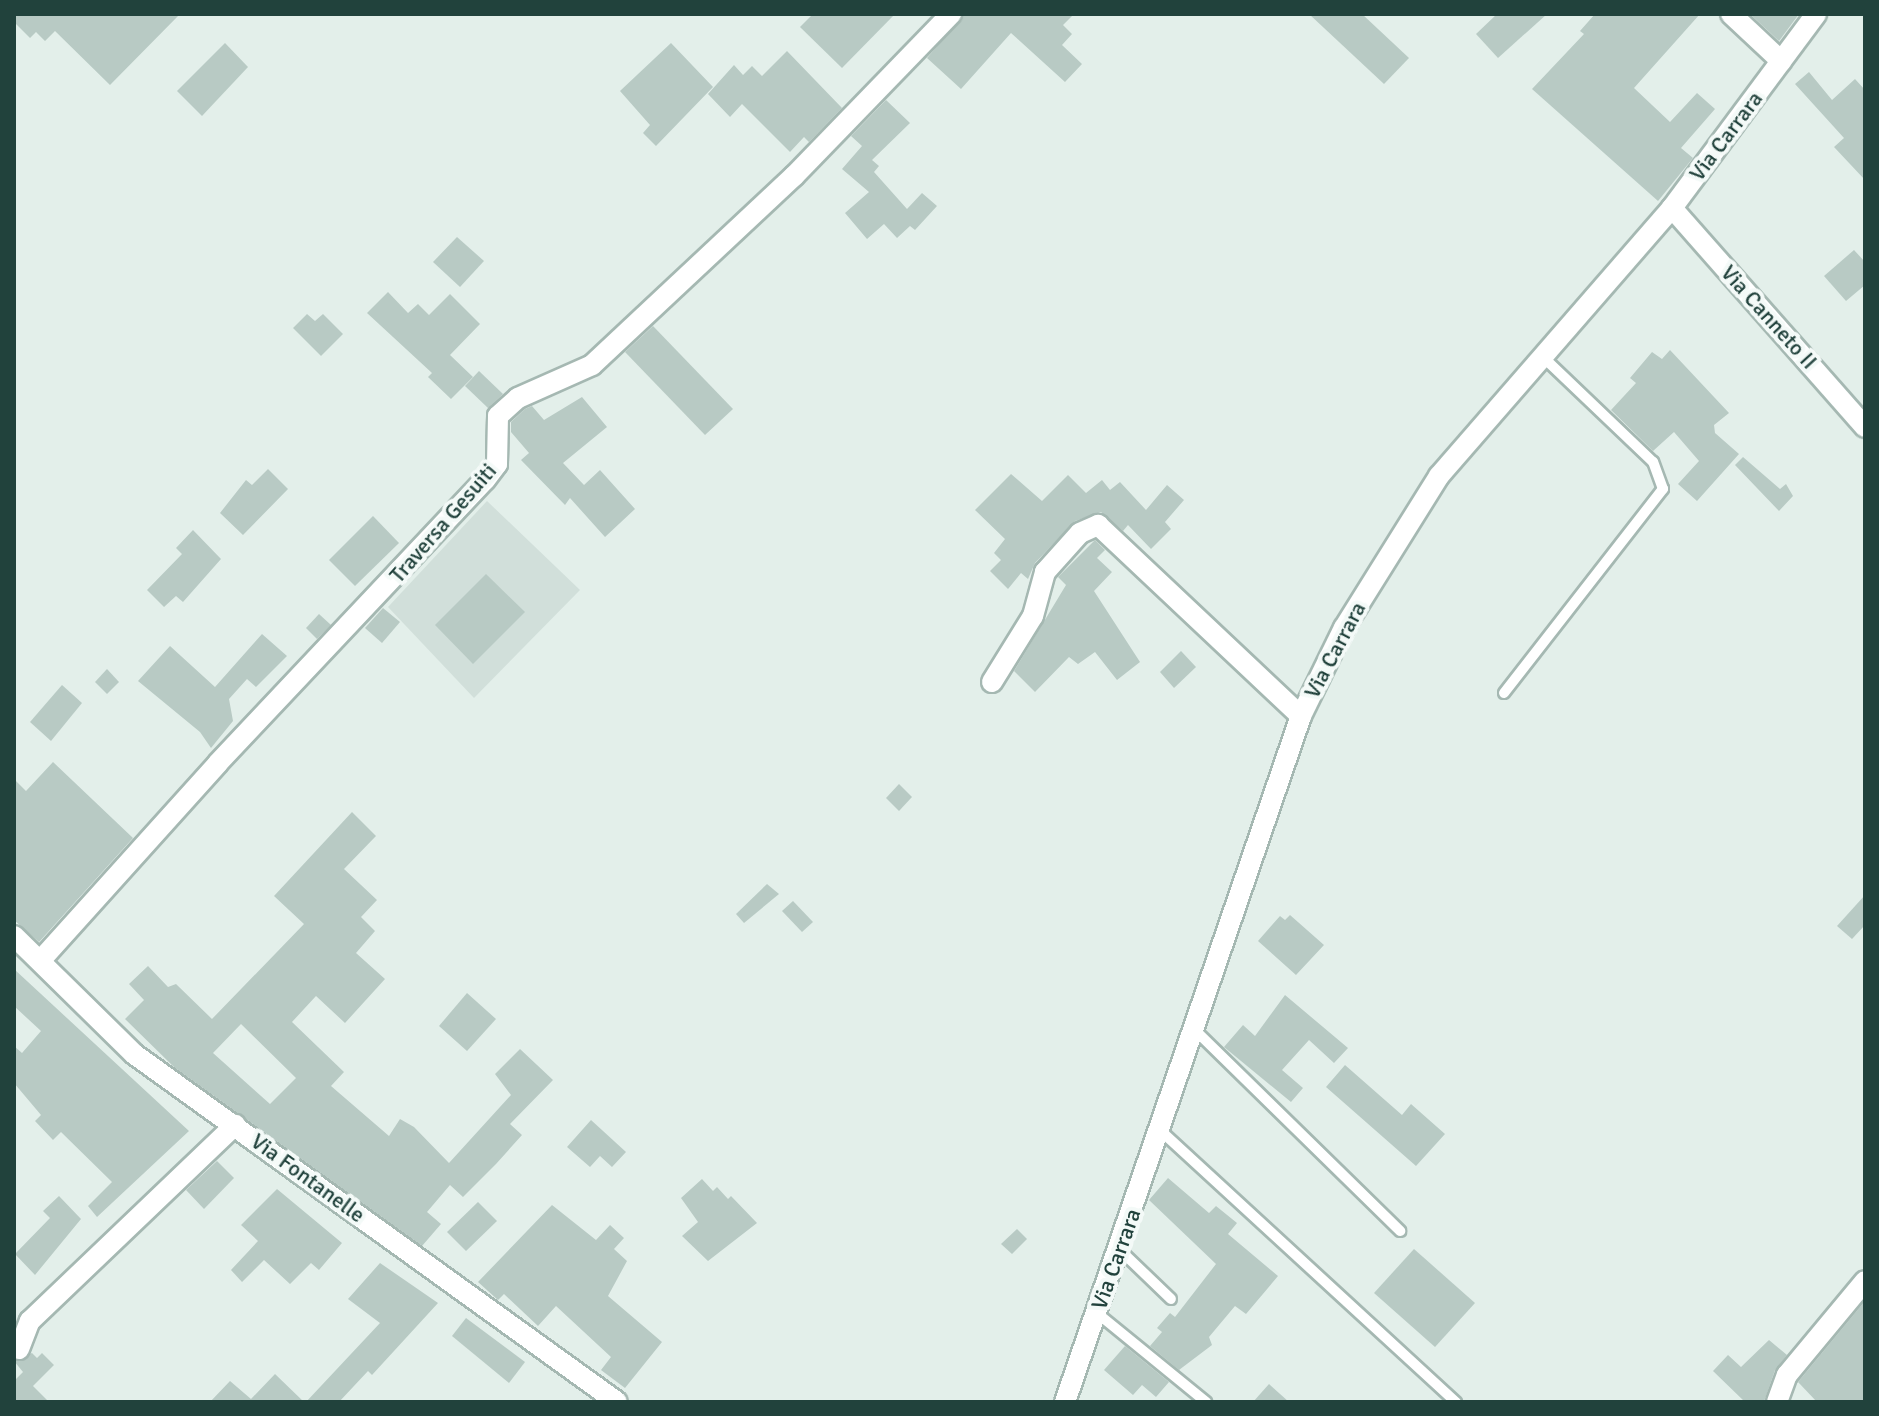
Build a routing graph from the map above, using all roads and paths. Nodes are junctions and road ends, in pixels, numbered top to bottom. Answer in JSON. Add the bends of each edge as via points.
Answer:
{"nodes":[{"id":1,"x":951,"y":14,"type":"edge"},
{"id":2,"x":1731,"y":14,"type":"edge"},
{"id":3,"x":1816,"y":14,"type":"edge"},
{"id":4,"x":1781,"y":61,"type":"junction"},
{"id":5,"x":1672,"y":208,"type":"junction"},
{"id":6,"x":1542,"y":356,"type":"junction"},
{"id":7,"x":1865,"y":427,"type":"edge"},
{"id":8,"x":992,"y":682,"type":"dead end"},
{"id":9,"x":1504,"y":693,"type":"dead end"},
{"id":10,"x":1301,"y":716,"type":"junction"},
{"id":11,"x":14,"y":936,"type":"edge"},
{"id":12,"x":40,"y":961,"type":"junction"},
{"id":13,"x":1196,"y":1031,"type":"junction"},
{"id":14,"x":235,"y":1125,"type":"junction"},
{"id":15,"x":1161,"y":1131,"type":"junction"},
{"id":16,"x":1400,"y":1231,"type":"dead end"},
{"id":17,"x":1119,"y":1249,"type":"junction"},
{"id":18,"x":1865,"y":1281,"type":"edge"},
{"id":19,"x":1171,"y":1299,"type":"dead end"},
{"id":20,"x":1097,"y":1313,"type":"junction"},
{"id":21,"x":19,"y":1349,"type":"dead end"},
{"id":22,"x":617,"y":1402,"type":"edge"},
{"id":23,"x":1065,"y":1402,"type":"edge"},
{"id":24,"x":1206,"y":1402,"type":"edge"},
{"id":25,"x":1456,"y":1402,"type":"edge"},
{"id":26,"x":1777,"y":1402,"type":"edge"}],
"edges":[{"from":1,"to":12,"type":"street","name":"Traversa Gesuiti","via":[[794,176],[592,365],[518,398],[498,416],[497,464],[485,480],[207,774]]},
{"from":2,"to":4,"type":"street"},
{"from":3,"to":4,"type":"street","name":"Via Carrara"},
{"from":4,"to":5,"type":"street","name":"Via Carrara"},
{"from":5,"to":6,"type":"street","name":"Via Carrara"},
{"from":5,"to":7,"type":"street","name":"Via Canneto II"},
{"from":6,"to":9,"type":"lane","via":[[1653,462],[1663,489]]},
{"from":6,"to":10,"type":"street","name":"Via Carrara","via":[[1414,512],[1344,628]]},
{"from":8,"to":10,"type":"street","via":[[1033,616],[1045,572],[1080,533],[1098,525]]},
{"from":10,"to":13,"type":"street","name":"Via Carrara"},
{"from":11,"to":12,"type":"street","name":"Via Fontanelle"},
{"from":12,"to":14,"type":"street","name":"Via Fontanelle","via":[[134,1054]]},
{"from":13,"to":15,"type":"street","name":"Via Carrara"},
{"from":13,"to":16,"type":"lane"},
{"from":14,"to":21,"type":"street","via":[[30,1321]]},
{"from":14,"to":22,"type":"street","name":"Via Fontanelle"},
{"from":15,"to":17,"type":"street","name":"Via Carrara"},
{"from":15,"to":25,"type":"lane"},
{"from":17,"to":19,"type":"lane"},
{"from":17,"to":20,"type":"street","name":"Via Carrara"},
{"from":18,"to":26,"type":"street","via":[[1787,1375]]},
{"from":20,"to":23,"type":"street","name":"Via Carrara"},
{"from":20,"to":24,"type":"lane"}]}
